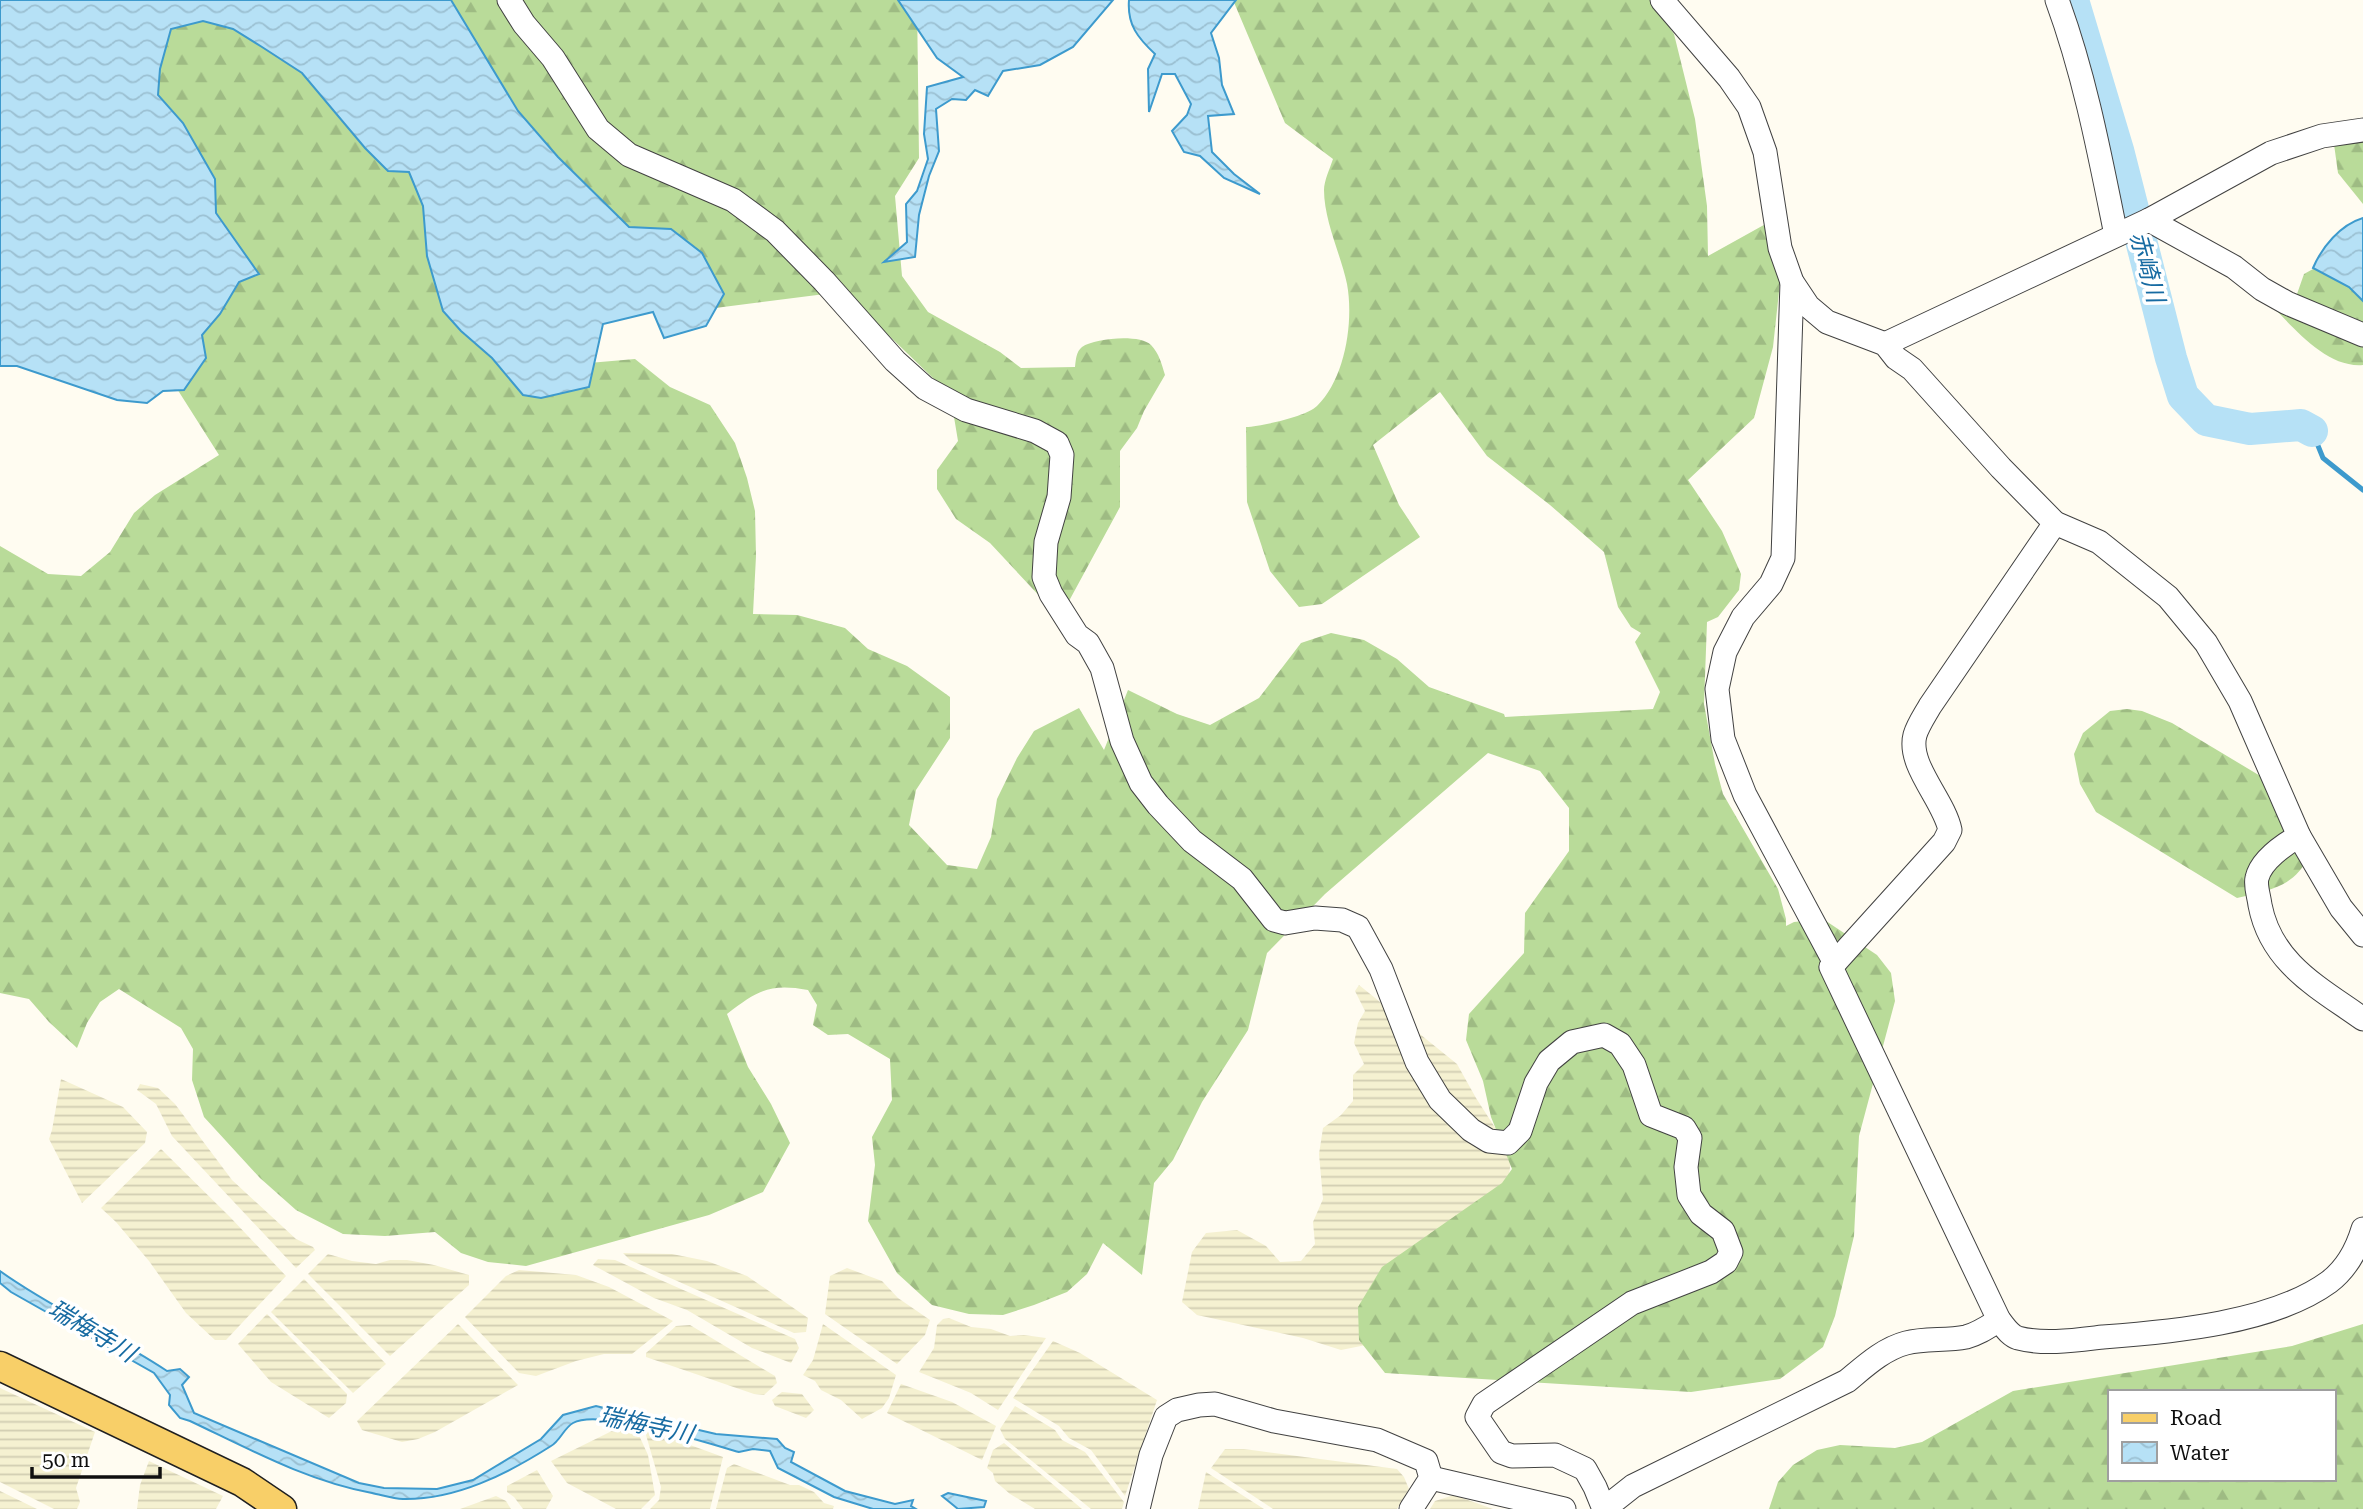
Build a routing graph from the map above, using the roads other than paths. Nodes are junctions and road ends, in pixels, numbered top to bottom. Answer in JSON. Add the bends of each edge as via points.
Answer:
{"nodes":[{"id":1,"x":509,"y":0,"type":"edge"},
{"id":2,"x":1662,"y":0,"type":"edge"},
{"id":3,"x":2057,"y":0,"type":"edge"},
{"id":4,"x":2363,"y":130,"type":"edge"},
{"id":5,"x":2149,"y":220,"type":"junction"},
{"id":6,"x":2116,"y":235,"type":"junction"},
{"id":7,"x":1792,"y":282,"type":"junction"},
{"id":8,"x":2363,"y":335,"type":"edge"},
{"id":9,"x":1885,"y":344,"type":"junction"},
{"id":10,"x":2055,"y":523,"type":"junction"},
{"id":11,"x":2299,"y":836,"type":"junction"},
{"id":12,"x":2363,"y":934,"type":"edge"},
{"id":13,"x":1835,"y":962,"type":"junction"},
{"id":14,"x":2363,"y":1019,"type":"edge"},
{"id":15,"x":2363,"y":1229,"type":"edge"},
{"id":16,"x":1999,"y":1320,"type":"junction"},
{"id":17,"x":0,"y":1366,"type":"edge"},
{"id":18,"x":1431,"y":1478,"type":"junction"},
{"id":19,"x":282,"y":1509,"type":"edge"},
{"id":20,"x":1138,"y":1509,"type":"edge"},
{"id":21,"x":1411,"y":1509,"type":"edge"},
{"id":22,"x":1564,"y":1509,"type":"edge"},
{"id":23,"x":1606,"y":1509,"type":"edge"}],
"edges":[{"from":1,"to":23,"type":"street","via":[[598,129],[629,155],[733,200],[775,231],[925,388],[966,410],[1035,431],[1057,443],[1062,455],[1059,497],[1046,542],[1044,577],[1102,668],[1122,741],[1141,783],[1192,841],[1242,878],[1274,920],[1342,920],[1358,927],[1381,969],[1416,1062],[1440,1100],[1471,1130],[1489,1142],[1508,1143],[1520,1131],[1536,1083],[1549,1061],[1572,1042],[1604,1035],[1620,1044],[1634,1065],[1651,1115],[1685,1128],[1690,1138],[1689,1195],[1701,1214],[1724,1231],[1731,1252],[1726,1262],[1632,1303],[1484,1404],[1477,1417],[1501,1452],[1555,1455],[1585,1469]]},
{"from":2,"to":7,"type":"street","via":[[1749,107],[1765,152],[1780,248]]},
{"from":3,"to":6,"type":"street","via":[[2073,45]]},
{"from":4,"to":5,"type":"street","via":[[2322,136],[2271,153]]},
{"from":5,"to":6,"type":"street"},
{"from":5,"to":8,"type":"street","via":[[2234,267],[2287,303]]},
{"from":6,"to":9,"type":"street"},
{"from":7,"to":9,"type":"street","via":[[1808,306],[1828,322]]},
{"from":7,"to":13,"type":"street","via":[[1783,558],[1725,652],[1717,688],[1723,739],[1745,795]]},
{"from":9,"to":10,"type":"street"},
{"from":10,"to":11,"type":"street","via":[[2099,542],[2168,597],[2206,643],[2241,701]]},
{"from":10,"to":13,"type":"street","via":[[1916,733],[1913,748],[1948,820],[1950,830],[1944,842]]},
{"from":11,"to":12,"type":"street","via":[[2341,908]]},
{"from":11,"to":14,"type":"street","via":[[2257,876],[2263,922],[2282,956]]},
{"from":13,"to":16,"type":"street","via":[[1831,967]]},
{"from":15,"to":16,"type":"street","via":[[2347,1264],[2329,1282],[2302,1298],[2224,1323],[2070,1340],[2017,1338]]},
{"from":16,"to":23,"type":"street","via":[[1964,1337],[1906,1343],[1892,1349],[1847,1381],[1633,1486]]},
{"from":17,"to":19,"type":"main road","via":[[242,1482]]},
{"from":18,"to":20,"type":"street","via":[[1426,1461],[1377,1440],[1274,1421],[1215,1404],[1199,1405],[1166,1418]]},
{"from":18,"to":21,"type":"street"},
{"from":18,"to":22,"type":"street"}]}
